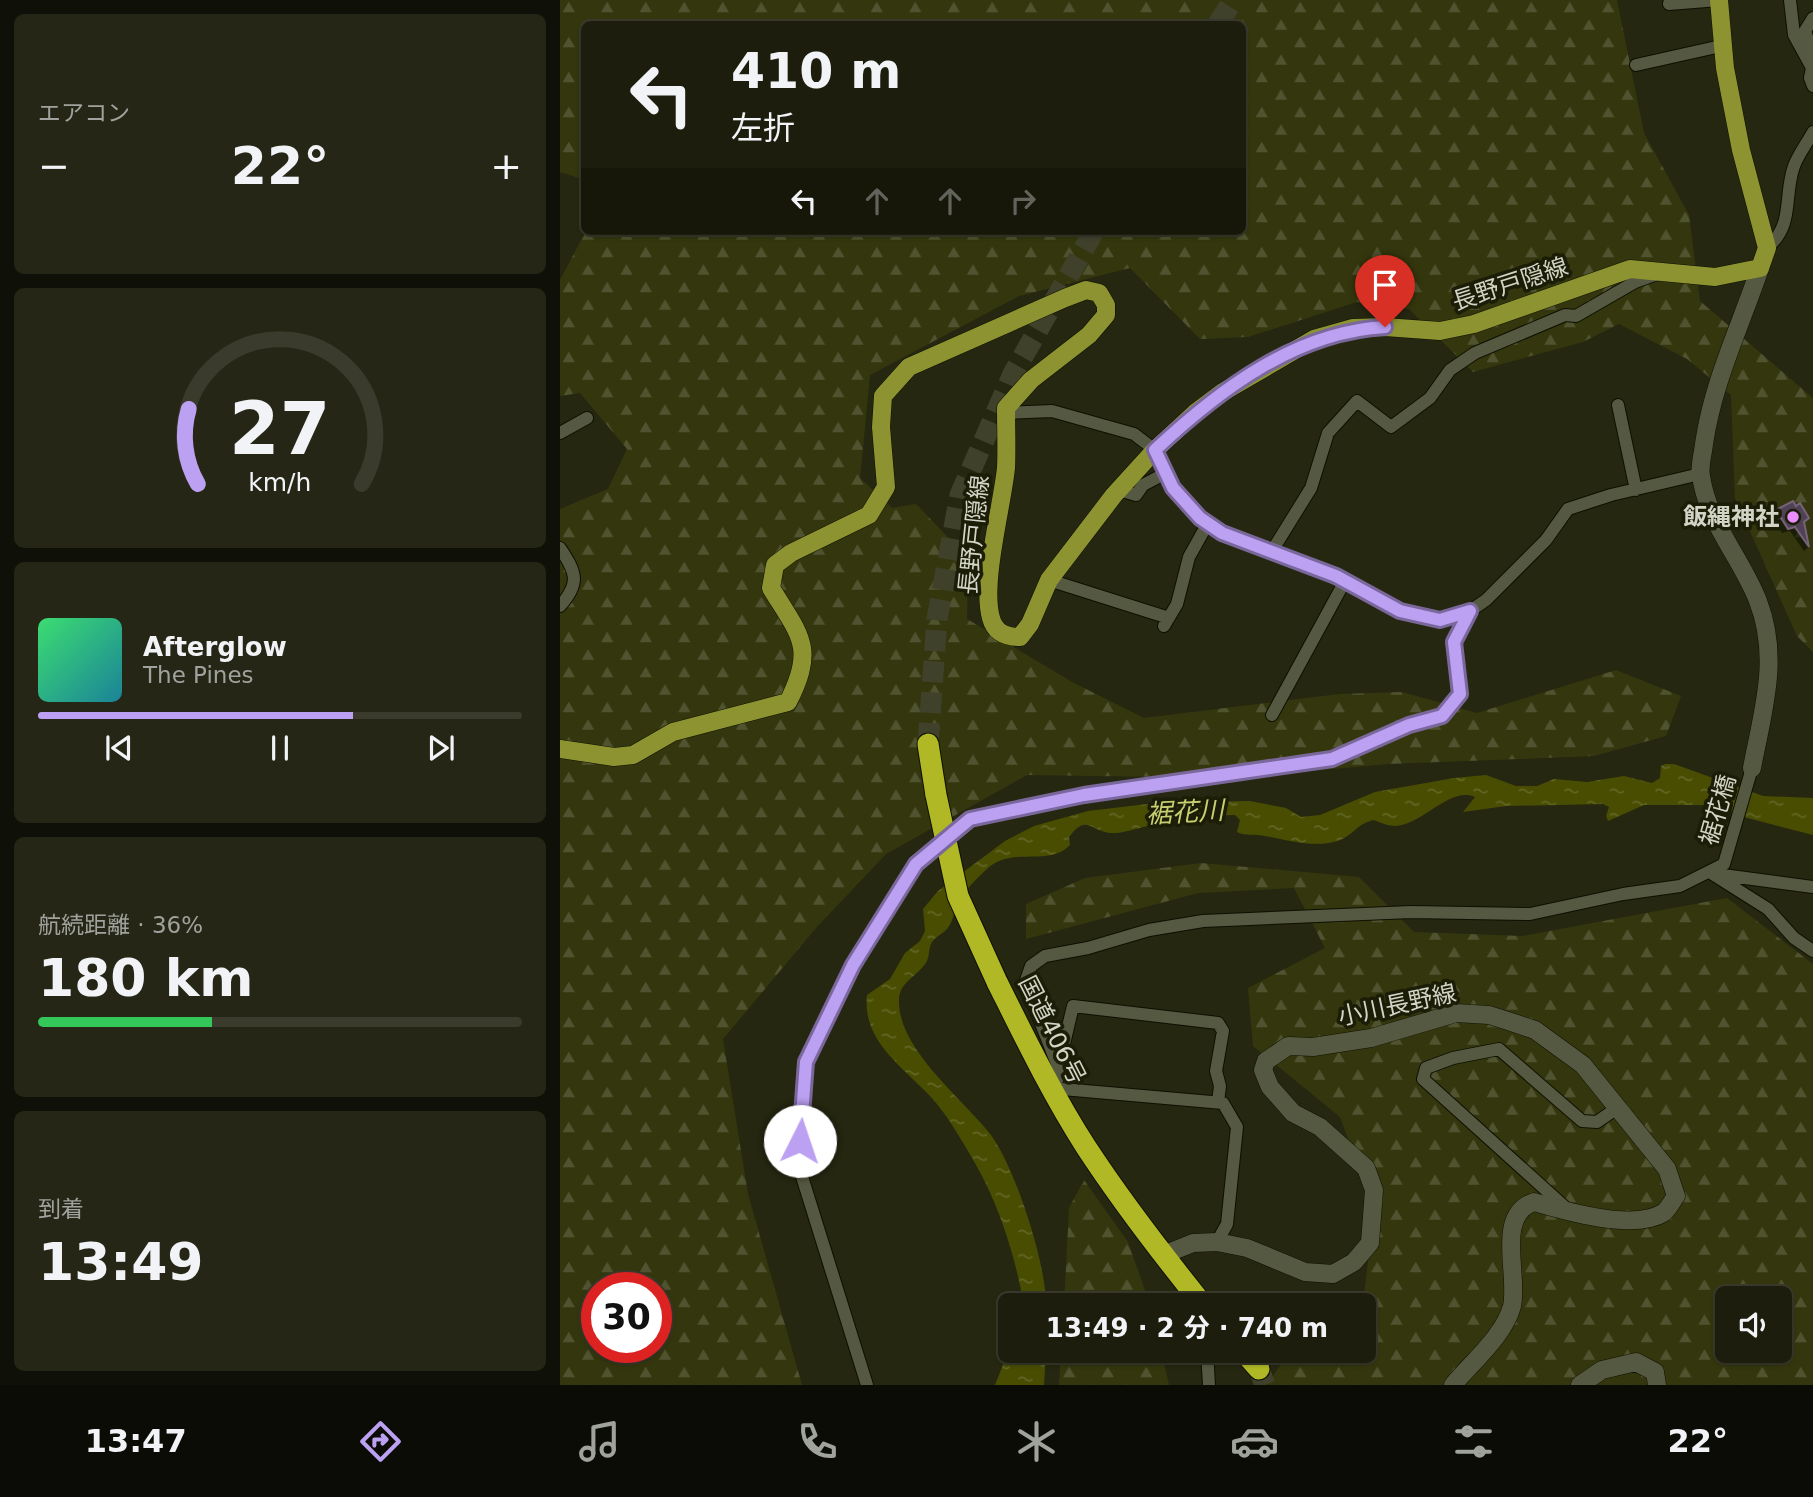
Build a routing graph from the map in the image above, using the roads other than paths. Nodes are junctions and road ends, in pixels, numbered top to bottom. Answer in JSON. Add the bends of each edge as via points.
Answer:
{"nodes":[{"id":1,"x":1670,"y":0,"type":"edge"},
{"id":2,"x":1719,"y":0,"type":"edge"},
{"id":3,"x":1790,"y":0,"type":"edge"},
{"id":4,"x":1813,"y":18,"type":"edge"},
{"id":5,"x":1721,"y":46,"type":"junction"},
{"id":6,"x":1813,"y":62,"type":"edge"},
{"id":7,"x":1636,"y":65,"type":"dead end"},
{"id":8,"x":1813,"y":86,"type":"edge"},
{"id":9,"x":1813,"y":132,"type":"edge"},
{"id":10,"x":1767,"y":248,"type":"junction"},
{"id":11,"x":1760,"y":268,"type":"junction"},
{"id":12,"x":1666,"y":271,"type":"junction"},
{"id":13,"x":1618,"y":405,"type":"dead end"},
{"id":14,"x":1006,"y":413,"type":"junction"},
{"id":15,"x":587,"y":418,"type":"dead end"},
{"id":16,"x":560,"y":433,"type":"edge"},
{"id":17,"x":1155,"y":450,"type":"junction"},
{"id":18,"x":1166,"y":473,"type":"junction"},
{"id":19,"x":1700,"y":474,"type":"junction"},
{"id":20,"x":1119,"y":490,"type":"junction"},
{"id":21,"x":1636,"y":490,"type":"junction"},
{"id":22,"x":1208,"y":523,"type":"junction"},
{"id":23,"x":560,"y":548,"type":"edge"},
{"id":24,"x":1272,"y":551,"type":"junction"},
{"id":25,"x":1049,"y":580,"type":"junction"},
{"id":26,"x":1345,"y":581,"type":"junction"},
{"id":27,"x":560,"y":606,"type":"edge"},
{"id":28,"x":1470,"y":611,"type":"junction"},
{"id":29,"x":1272,"y":715,"type":"dead end"},
{"id":30,"x":928,"y":744,"type":"tunnel mouth"},
{"id":31,"x":560,"y":749,"type":"edge"},
{"id":32,"x":1752,"y":768,"type":"joint"},
{"id":33,"x":1711,"y":873,"type":"junction"},
{"id":34,"x":1813,"y":887,"type":"edge"},
{"id":35,"x":1813,"y":951,"type":"edge"},
{"id":36,"x":1059,"y":1065,"type":"junction"},
{"id":37,"x":1051,"y":1088,"type":"junction"},
{"id":38,"x":1218,"y":1102,"type":"junction"},
{"id":39,"x":1617,"y":1108,"type":"junction"},
{"id":40,"x":1569,"y":1212,"type":"junction"},
{"id":41,"x":1217,"y":1242,"type":"junction"},
{"id":42,"x":1163,"y":1255,"type":"junction"},
{"id":43,"x":1194,"y":1293,"type":"edge"},
{"id":44,"x":1208,"y":1363,"type":"edge"},
{"id":45,"x":1254,"y":1363,"type":"edge"},
{"id":46,"x":1259,"y":1369,"type":"tunnel mouth"},
{"id":47,"x":867,"y":1385,"type":"edge"},
{"id":48,"x":1209,"y":1385,"type":"edge"},
{"id":49,"x":1453,"y":1385,"type":"edge"},
{"id":50,"x":1580,"y":1385,"type":"edge"},
{"id":51,"x":1657,"y":1385,"type":"edge"}],
"edges":[{"from":1,"to":2,"type":"street","via":[[1669,4]]},
{"from":2,"to":5,"type":"main road"},
{"from":3,"to":6,"type":"street","via":[[1794,35]]},
{"from":4,"to":6,"type":"street","via":[[1805,31]]},
{"from":5,"to":7,"type":"street"},
{"from":5,"to":10,"type":"main road","via":[[1741,150]]},
{"from":6,"to":8,"type":"street"},
{"from":9,"to":10,"type":"street","via":[[1794,166],[1780,237]]},
{"from":10,"to":11,"type":"main road"},
{"from":11,"to":12,"type":"main road","name":"長野戸隠線","via":[[1715,277]]},
{"from":11,"to":19,"type":"main road","via":[[1719,374]]},
{"from":12,"to":17,"type":"main road","name":"長野戸隠線","via":[[1630,269],[1474,324],[1440,331],[1353,328],[1314,339],[1223,392]]},
{"from":12,"to":24,"type":"street","via":[[1635,282],[1576,316],[1565,315],[1475,353],[1450,370],[1430,398],[1391,427],[1357,401],[1328,433],[1311,488]]},
{"from":13,"to":21,"type":"street"},
{"from":14,"to":17,"type":"street","via":[[1052,411],[1134,433]]},
{"from":14,"to":25,"type":"main road","name":"長野戸隠線","via":[[1006,466],[990,589],[991,618],[998,631],[1020,637]]},
{"from":14,"to":31,"type":"main road","via":[[1031,380],[1089,335],[1106,315],[1107,305],[1099,293],[1086,290],[1065,298],[909,367],[883,396],[886,487],[869,515],[775,565],[771,588],[797,631],[805,663],[788,702],[673,732],[633,755],[614,757]]},
{"from":15,"to":16,"type":"street"},
{"from":17,"to":18,"type":"street"},
{"from":17,"to":20,"type":"main road","name":"長野戸隠線"},
{"from":18,"to":20,"type":"street","via":[[1143,485],[1136,495]]},
{"from":18,"to":22,"type":"street","via":[[1173,488]]},
{"from":19,"to":21,"type":"street"},
{"from":19,"to":32,"type":"main road","via":[[1714,522],[1757,599],[1770,643]]},
{"from":20,"to":25,"type":"main road","name":"長野戸隠線"},
{"from":21,"to":28,"type":"street","via":[[1568,509],[1506,582]]},
{"from":22,"to":24,"type":"street","via":[[1222,533]]},
{"from":22,"to":25,"type":"street","via":[[1189,557],[1177,604],[1166,622]]},
{"from":23,"to":27,"type":"street","via":[[573,568],[575,581]]},
{"from":24,"to":26,"type":"street"},
{"from":26,"to":28,"type":"street","via":[[1400,611],[1440,620]]},
{"from":26,"to":29,"type":"street"},
{"from":28,"to":47,"type":"street","via":[[1454,642],[1460,694],[1442,716],[1409,725],[1332,759],[1084,795],[970,819],[916,864],[853,965],[806,1062],[799,1167]]},
{"from":30,"to":37,"type":"highway","name":"国道406号","bridge":true,"via":[[958,896]]},
{"from":32,"to":33,"type":"street","name":"裾花橋","via":[[1724,864]]},
{"from":33,"to":34,"type":"street"},
{"from":33,"to":35,"type":"street","via":[[1768,909]]},
{"from":33,"to":36,"type":"street","via":[[1681,886],[1530,914],[1411,912],[1203,921],[1045,956],[1031,966],[1025,983]]},
{"from":36,"to":37,"type":"street","via":[[1060,1074]]},
{"from":36,"to":38,"type":"street","via":[[1073,1006],[1218,1023],[1223,1031],[1216,1071]]},
{"from":37,"to":38,"type":"street"},
{"from":37,"to":42,"type":"highway","name":"国道406号"},
{"from":38,"to":41,"type":"street","via":[[1237,1127],[1227,1224]]},
{"from":39,"to":40,"type":"main road","name":"小川長野線","via":[[1667,1169],[1676,1196],[1664,1213],[1646,1218],[1613,1219]]},
{"from":39,"to":40,"type":"street","via":[[1597,1122],[1582,1121],[1499,1049],[1426,1068],[1423,1079]]},
{"from":39,"to":41,"type":"main road","name":"小川長野線","via":[[1583,1065],[1556,1043],[1535,1030],[1489,1015],[1456,1013],[1371,1038],[1288,1046],[1266,1061],[1263,1070],[1270,1087],[1293,1113],[1320,1127],[1366,1168],[1374,1190],[1370,1243],[1354,1262],[1334,1274],[1305,1272],[1247,1248]]},
{"from":40,"to":49,"type":"main road","name":"小川長野線","via":[[1534,1202],[1522,1206],[1510,1234],[1514,1251],[1512,1306],[1496,1335]]},
{"from":41,"to":42,"type":"main road","name":"小川長野線","via":[[1193,1243]]},
{"from":42,"to":43,"type":"highway","name":"国道406号"},
{"from":44,"to":48,"type":"street"},
{"from":45,"to":46,"type":"highway"},
{"from":50,"to":51,"type":"main road","via":[[1602,1370],[1636,1362],[1654,1372]]}]}
